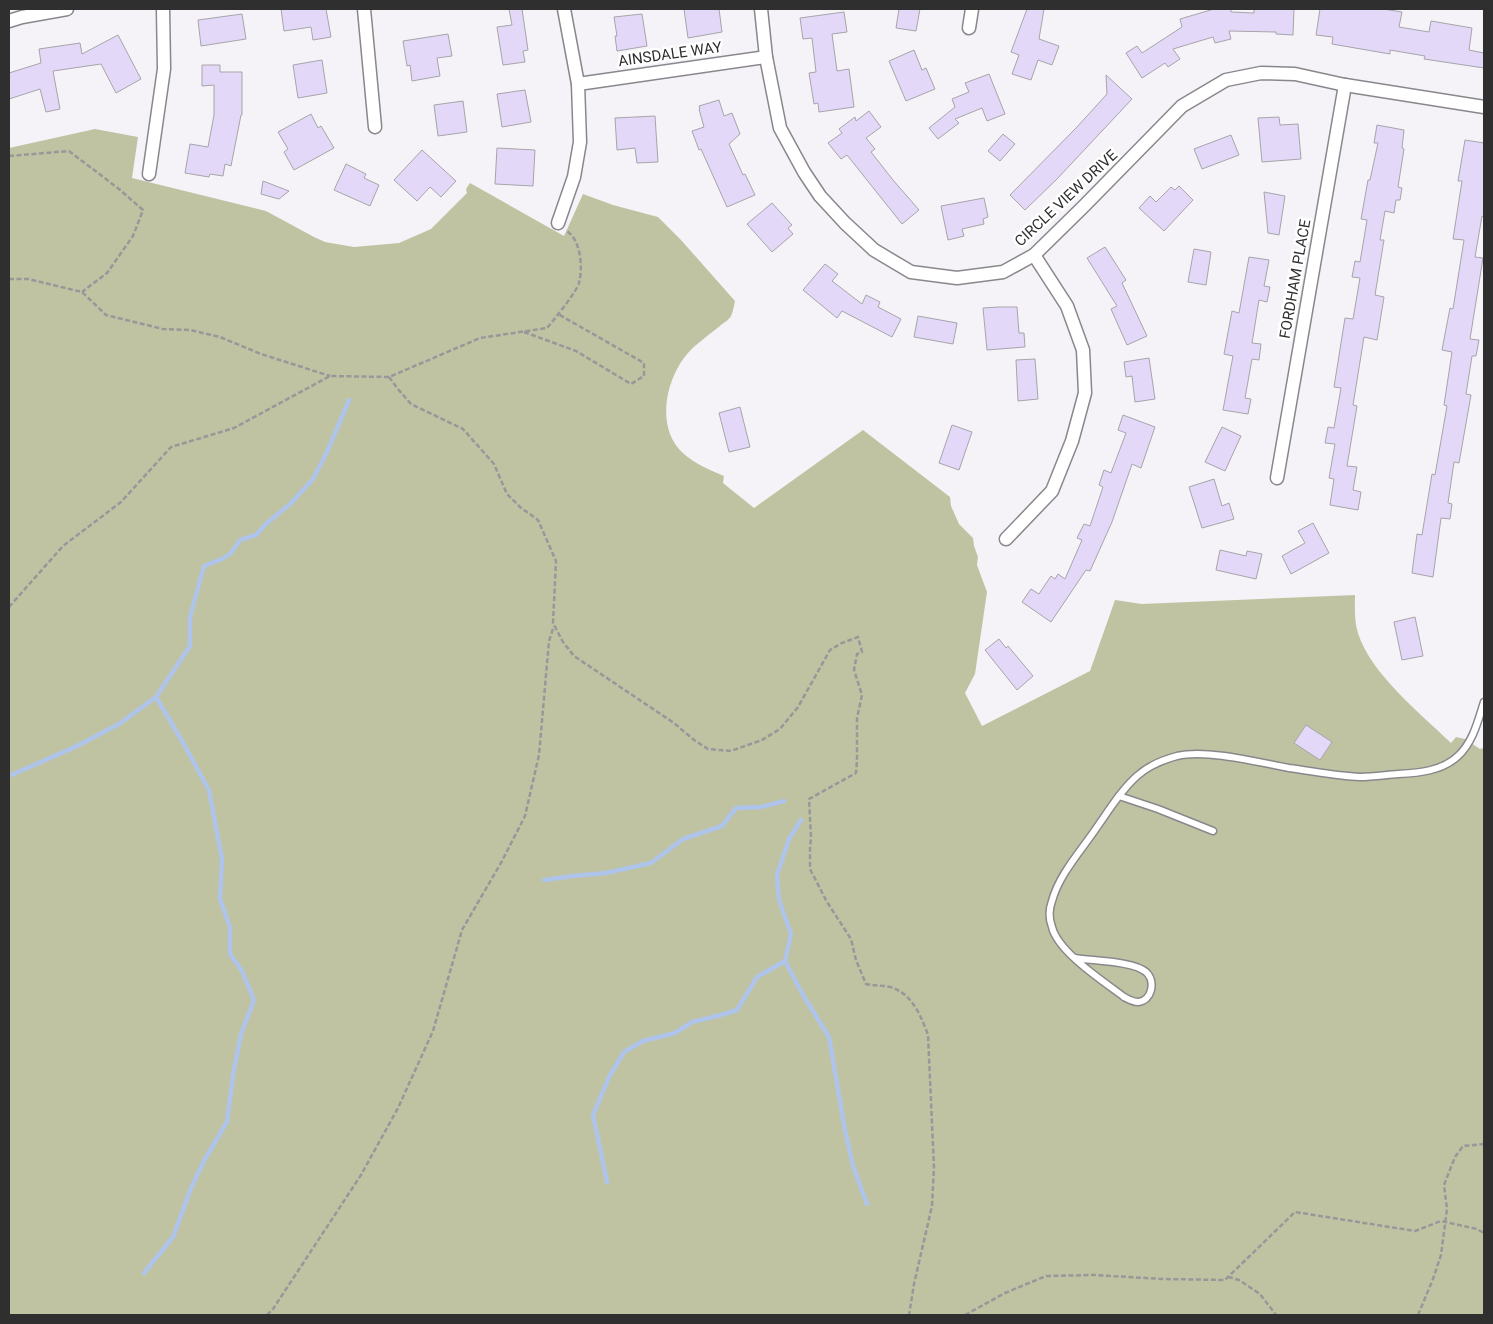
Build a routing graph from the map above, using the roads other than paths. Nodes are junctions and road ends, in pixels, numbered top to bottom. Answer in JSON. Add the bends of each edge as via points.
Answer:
{"nodes":[{"id":1,"x":67,"y":9,"type":"edge"},
{"id":2,"x":163,"y":9,"type":"edge"},
{"id":3,"x":364,"y":9,"type":"edge"},
{"id":4,"x":564,"y":9,"type":"edge"},
{"id":5,"x":762,"y":9,"type":"edge"},
{"id":6,"x":972,"y":9,"type":"edge"},
{"id":7,"x":9,"y":21,"type":"edge"},
{"id":8,"x":969,"y":28,"type":"dead end"},
{"id":9,"x":766,"y":57,"type":"junction"},
{"id":10,"x":578,"y":84,"type":"junction"},
{"id":11,"x":1345,"y":86,"type":"junction"},
{"id":12,"x":1484,"y":107,"type":"edge"},
{"id":13,"x":375,"y":127,"type":"dead end"},
{"id":14,"x":149,"y":174,"type":"dead end"},
{"id":15,"x":558,"y":224,"type":"road end"},
{"id":16,"x":1034,"y":255,"type":"junction"},
{"id":17,"x":1277,"y":478,"type":"dead end"},
{"id":18,"x":1006,"y":540,"type":"dead end"},
{"id":19,"x":1484,"y":702,"type":"edge"},
{"id":20,"x":1119,"y":796,"type":"junction"},
{"id":21,"x":1212,"y":832,"type":"dead end"},
{"id":22,"x":1075,"y":958,"type":"junction"}],
"edges":[{"from":1,"to":7,"type":"street"},
{"from":2,"to":14,"type":"street","via":[[164,69]]},
{"from":3,"to":13,"type":"street"},
{"from":4,"to":10,"type":"street"},
{"from":5,"to":9,"type":"street","name":"CIRCLE VIEW DRIVE"},
{"from":6,"to":8,"type":"street"},
{"from":9,"to":10,"type":"street","name":"AINSDALE WAY"},
{"from":9,"to":16,"type":"street","name":"CIRCLE VIEW DRIVE","via":[[780,128],[804,172],[820,196],[874,250],[911,272],[957,278],[1003,272]]},
{"from":10,"to":15,"type":"street","via":[[580,142],[574,177]]},
{"from":11,"to":12,"type":"street","name":"CIRCLE VIEW DRIVE"},
{"from":11,"to":16,"type":"street","name":"CIRCLE VIEW DRIVE","via":[[1296,74],[1261,73],[1226,80],[1182,106]]},
{"from":11,"to":17,"type":"street","name":"FORDHAM PLACE"},
{"from":16,"to":18,"type":"street","via":[[1067,306],[1080,341],[1085,393],[1072,441],[1052,491]]},
{"from":19,"to":20,"type":"lane","via":[[1477,726],[1464,749],[1452,761],[1432,770],[1360,776],[1186,754],[1147,768]]},
{"from":20,"to":21,"type":"lane"},
{"from":20,"to":22,"type":"lane","via":[[1066,873],[1051,902],[1050,920],[1055,936]]},
{"from":22,"to":22,"type":"lane","via":[[1141,969],[1150,976],[1151,992],[1142,1001],[1132,1001]]}]}
